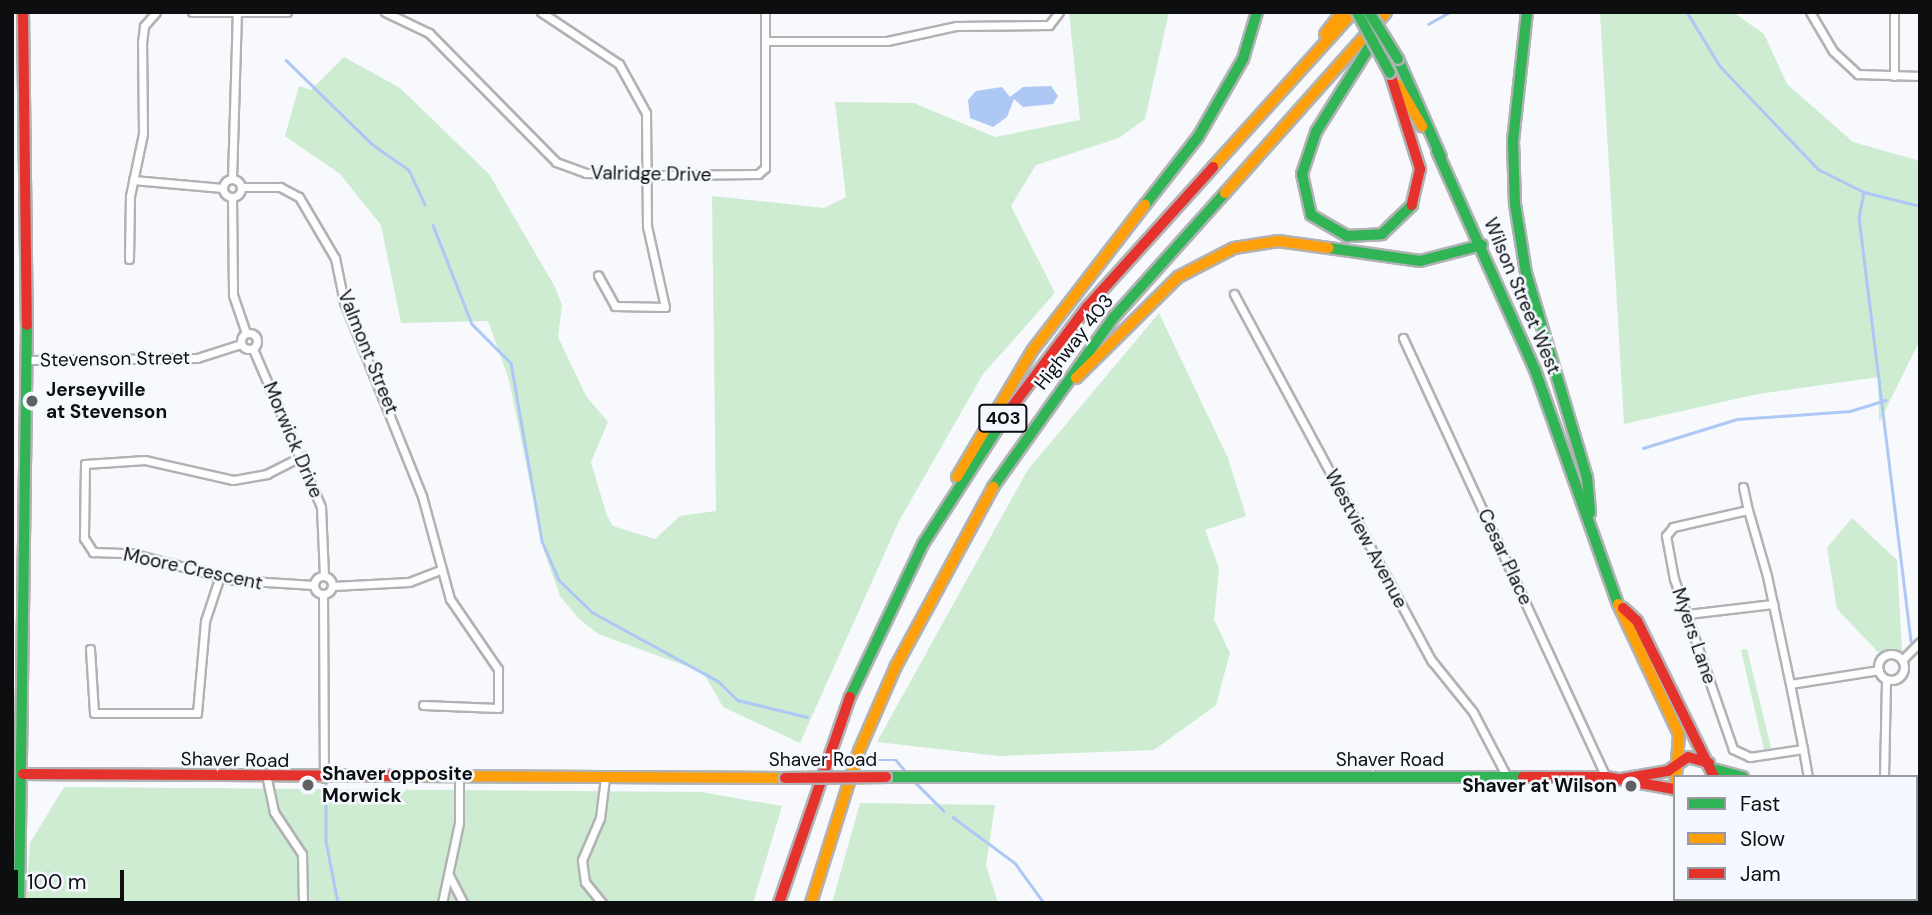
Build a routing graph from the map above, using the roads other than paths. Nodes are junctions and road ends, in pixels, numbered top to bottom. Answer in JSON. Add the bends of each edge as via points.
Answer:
{"nodes":[{"id":1,"x":23,"y":12,"type":"edge"},
{"id":2,"x":156,"y":12,"type":"edge"},
{"id":3,"x":192,"y":12,"type":"edge"},
{"id":4,"x":237,"y":12,"type":"edge"},
{"id":5,"x":287,"y":12,"type":"edge"},
{"id":6,"x":385,"y":12,"type":"edge"},
{"id":7,"x":541,"y":12,"type":"edge"},
{"id":8,"x":765,"y":12,"type":"edge"},
{"id":9,"x":1059,"y":12,"type":"edge"},
{"id":10,"x":1256,"y":12,"type":"edge"},
{"id":11,"x":1342,"y":12,"type":"edge"},
{"id":12,"x":1355,"y":12,"type":"edge"},
{"id":13,"x":1369,"y":12,"type":"edge"},
{"id":14,"x":1389,"y":12,"type":"edge"},
{"id":15,"x":1527,"y":12,"type":"edge"},
{"id":16,"x":1810,"y":12,"type":"edge"},
{"id":17,"x":1894,"y":12,"type":"edge"},
{"id":18,"x":765,"y":41,"type":"junction"},
{"id":19,"x":1390,"y":72,"type":"junction"},
{"id":20,"x":1894,"y":76,"type":"junction"},
{"id":21,"x":1920,"y":76,"type":"edge"},
{"id":22,"x":1441,"y":157,"type":"junction"},
{"id":23,"x":1220,"y":158,"type":"junction"},
{"id":24,"x":648,"y":175,"type":"junction"},
{"id":25,"x":232,"y":179,"type":"junction"},
{"id":26,"x":133,"y":180,"type":"junction"},
{"id":27,"x":241,"y":187,"type":"junction"},
{"id":28,"x":223,"y":188,"type":"junction"},
{"id":29,"x":232,"y":197,"type":"junction"},
{"id":30,"x":1482,"y":244,"type":"junction"},
{"id":31,"x":129,"y":258,"type":"dead end"},
{"id":32,"x":598,"y":275,"type":"dead end"},
{"id":33,"x":1234,"y":294,"type":"dead end"},
{"id":34,"x":246,"y":333,"type":"junction"},
{"id":35,"x":1402,"y":338,"type":"dead end"},
{"id":36,"x":241,"y":344,"type":"junction"},
{"id":37,"x":253,"y":349,"type":"junction"},
{"id":38,"x":27,"y":360,"type":"junction"},
{"id":39,"x":302,"y":456,"type":"junction"},
{"id":40,"x":1742,"y":487,"type":"dead end"},
{"id":41,"x":1748,"y":510,"type":"junction"},
{"id":42,"x":1590,"y":513,"type":"junction"},
{"id":43,"x":923,"y":544,"type":"junction"},
{"id":44,"x":958,"y":544,"type":"junction"},
{"id":45,"x":441,"y":570,"type":"junction"},
{"id":46,"x":220,"y":576,"type":"junction"},
{"id":47,"x":324,"y":576,"type":"junction"},
{"id":48,"x":314,"y":585,"type":"junction"},
{"id":49,"x":332,"y":586,"type":"junction"},
{"id":50,"x":323,"y":594,"type":"junction"},
{"id":51,"x":1773,"y":604,"type":"junction"},
{"id":52,"x":1623,"y":608,"type":"junction"},
{"id":53,"x":1687,"y":614,"type":"junction"},
{"id":54,"x":1920,"y":642,"type":"edge"},
{"id":55,"x":90,"y":649,"type":"dead end"},
{"id":56,"x":1902,"y":660,"type":"junction"},
{"id":57,"x":1879,"y":670,"type":"junction"},
{"id":58,"x":1886,"y":679,"type":"junction"},
{"id":59,"x":1790,"y":684,"type":"junction"},
{"id":60,"x":423,"y":705,"type":"dead end"},
{"id":61,"x":1803,"y":749,"type":"junction"},
{"id":62,"x":1674,"y":768,"type":"junction"},
{"id":63,"x":1712,"y":770,"type":"edge"},
{"id":64,"x":23,"y":774,"type":"junction"},
{"id":65,"x":1674,"y":775,"type":"edge"},
{"id":66,"x":1735,"y":775,"type":"edge"},
{"id":67,"x":1808,"y":775,"type":"edge"},
{"id":68,"x":1884,"y":775,"type":"edge"},
{"id":69,"x":1507,"y":777,"type":"junction"},
{"id":70,"x":1606,"y":777,"type":"junction"},
{"id":71,"x":324,"y":778,"type":"junction"},
{"id":72,"x":459,"y":778,"type":"junction"},
{"id":73,"x":605,"y":778,"type":"junction"},
{"id":74,"x":267,"y":779,"type":"junction"},
{"id":75,"x":1622,"y":779,"type":"junction"},
{"id":76,"x":1673,"y":789,"type":"edge"},
{"id":77,"x":448,"y":875,"type":"junction"},
{"id":78,"x":19,"y":903,"type":"edge"},
{"id":79,"x":303,"y":903,"type":"edge"},
{"id":80,"x":442,"y":903,"type":"edge"},
{"id":81,"x":463,"y":903,"type":"edge"},
{"id":82,"x":602,"y":903,"type":"edge"},
{"id":83,"x":779,"y":903,"type":"edge"},
{"id":84,"x":811,"y":903,"type":"edge"}],
"edges":[{"from":1,"to":38,"type":"main road"},
{"from":2,"to":26,"type":"street","via":[[144,26],[143,134]]},
{"from":3,"to":4,"type":"street"},
{"from":4,"to":5,"type":"street"},
{"from":4,"to":25,"type":"street"},
{"from":6,"to":24,"type":"street","name":"Valridge Drive","via":[[429,33],[550,158],[586,173]]},
{"from":7,"to":24,"type":"street","via":[[612,59],[633,80],[646,113]]},
{"from":8,"to":18,"type":"street","name":"Valridge Drive"},
{"from":9,"to":18,"type":"street","via":[[1049,25],[956,26],[887,41]]},
{"from":10,"to":43,"type":"main road","via":[[1225,95],[1032,351],[966,458]]},
{"from":11,"to":23,"type":"main road"},
{"from":12,"to":19,"type":"main road","name":"Wilson Street West","bridge":true},
{"from":12,"to":23,"type":"main road","name":"Highway 403","number":"403"},
{"from":13,"to":22,"type":"main road","bridge":true,"via":[[1398,59]]},
{"from":14,"to":19,"type":"main road","via":[[1317,132],[1302,174],[1311,215],[1347,236],[1382,233],[1415,203],[1420,169]]},
{"from":14,"to":44,"type":"main road","name":"Highway 403","number":"403","via":[[1081,356]]},
{"from":15,"to":42,"type":"main road","via":[[1513,141],[1515,204],[1529,285],[1587,477]]},
{"from":16,"to":20,"type":"street","via":[[1853,71]]},
{"from":17,"to":20,"type":"street"},
{"from":18,"to":24,"type":"street","name":"Valridge Drive","via":[[763,172]]},
{"from":19,"to":22,"type":"main road","name":"Wilson Street West"},
{"from":20,"to":21,"type":"street"},
{"from":22,"to":30,"type":"main road","name":"Wilson Street West"},
{"from":23,"to":43,"type":"main road","name":"Highway 403","number":"403","via":[[1038,370]]},
{"from":24,"to":32,"type":"street","via":[[647,226],[665,307],[610,303]]},
{"from":25,"to":27,"type":"street"},
{"from":25,"to":28,"type":"street"},
{"from":26,"to":28,"type":"street"},
{"from":26,"to":31,"type":"street"},
{"from":27,"to":29,"type":"street"},
{"from":27,"to":45,"type":"street","name":"Valmont Street","via":[[280,187],[299,197],[335,258],[344,302],[410,461]]},
{"from":28,"to":29,"type":"street"},
{"from":29,"to":34,"type":"street","via":[[233,295]]},
{"from":30,"to":42,"type":"main road","name":"Wilson Street West"},
{"from":30,"to":44,"type":"main road","via":[[1420,261],[1278,241],[1204,259],[1093,355]]},
{"from":33,"to":69,"type":"street","name":"Westview Avenue","via":[[1432,661],[1469,706]]},
{"from":34,"to":36,"type":"street"},
{"from":34,"to":37,"type":"street","name":"Morwick Drive","via":[[257,337]]},
{"from":35,"to":70,"type":"street","name":"Cesar Place"},
{"from":36,"to":37,"type":"street"},
{"from":36,"to":38,"type":"street","name":"Stevenson Street","via":[[197,358]]},
{"from":37,"to":39,"type":"street","name":"Morwick Drive"},
{"from":38,"to":64,"type":"main road"},
{"from":39,"to":46,"type":"street","name":"Moore Crescent","via":[[267,474],[233,480],[145,460],[85,464],[84,538],[93,552],[130,553]]},
{"from":39,"to":47,"type":"street","name":"Morwick Drive","via":[[320,507]]},
{"from":40,"to":41,"type":"street"},
{"from":41,"to":51,"type":"street"},
{"from":41,"to":53,"type":"street","name":"Myers Lane","via":[[1667,532]]},
{"from":42,"to":52,"type":"main road","name":"Wilson Street West"},
{"from":43,"to":83,"type":"main road","name":"Highway 403","number":"403","via":[[829,746]]},
{"from":44,"to":84,"type":"main road","name":"Highway 403","number":"403","via":[[859,751]]},
{"from":45,"to":49,"type":"street","via":[[409,582]]},
{"from":45,"to":60,"type":"street","name":"Valmont Street","via":[[450,599],[498,669],[502,697],[498,709],[485,711]]},
{"from":46,"to":48,"type":"street","name":"Moore Crescent"},
{"from":46,"to":55,"type":"street","via":[[205,621],[197,713],[94,713]]},
{"from":47,"to":48,"type":"street"},
{"from":47,"to":49,"type":"street"},
{"from":48,"to":50,"type":"street"},
{"from":49,"to":50,"type":"street"},
{"from":50,"to":71,"type":"street"},
{"from":51,"to":53,"type":"street"},
{"from":51,"to":59,"type":"street"},
{"from":52,"to":62,"type":"main road","name":"Wilson Street West","via":[[1632,645],[1679,734]]},
{"from":52,"to":63,"type":"main road","name":"Wilson Street West","via":[[1637,621]]},
{"from":53,"to":61,"type":"street","name":"Myers Lane","via":[[1736,753],[1757,757]]},
{"from":54,"to":56,"type":"street"},
{"from":56,"to":57,"type":"street","via":[[1886,655]]},
{"from":56,"to":58,"type":"street","via":[[1901,675]]},
{"from":57,"to":58,"type":"street"},
{"from":57,"to":59,"type":"street"},
{"from":58,"to":68,"type":"street"},
{"from":59,"to":61,"type":"street"},
{"from":61,"to":67,"type":"street"},
{"from":62,"to":63,"type":"main road","name":"Shaver Road","via":[[1688,757]]},
{"from":62,"to":65,"type":"main road","name":"Wilson Street West"},
{"from":62,"to":75,"type":"main road","name":"Shaver Road"},
{"from":63,"to":66,"type":"main road"},
{"from":64,"to":74,"type":"main road","name":"Shaver Road"},
{"from":64,"to":78,"type":"main road"},
{"from":69,"to":70,"type":"main road","name":"Shaver Road"},
{"from":69,"to":73,"type":"main road","name":"Shaver Road","bridge":true},
{"from":70,"to":75,"type":"main road","name":"Shaver Road"},
{"from":71,"to":72,"type":"main road","name":"Shaver Road"},
{"from":71,"to":74,"type":"main road","name":"Shaver Road"},
{"from":72,"to":73,"type":"main road","name":"Shaver Road"},
{"from":72,"to":77,"type":"street"},
{"from":73,"to":82,"type":"street","via":[[600,818],[582,860],[585,882]]},
{"from":74,"to":79,"type":"street","via":[[275,812],[302,854]]},
{"from":75,"to":76,"type":"main road","name":"Shaver Road"},
{"from":77,"to":80,"type":"street"},
{"from":77,"to":81,"type":"street"}]}
